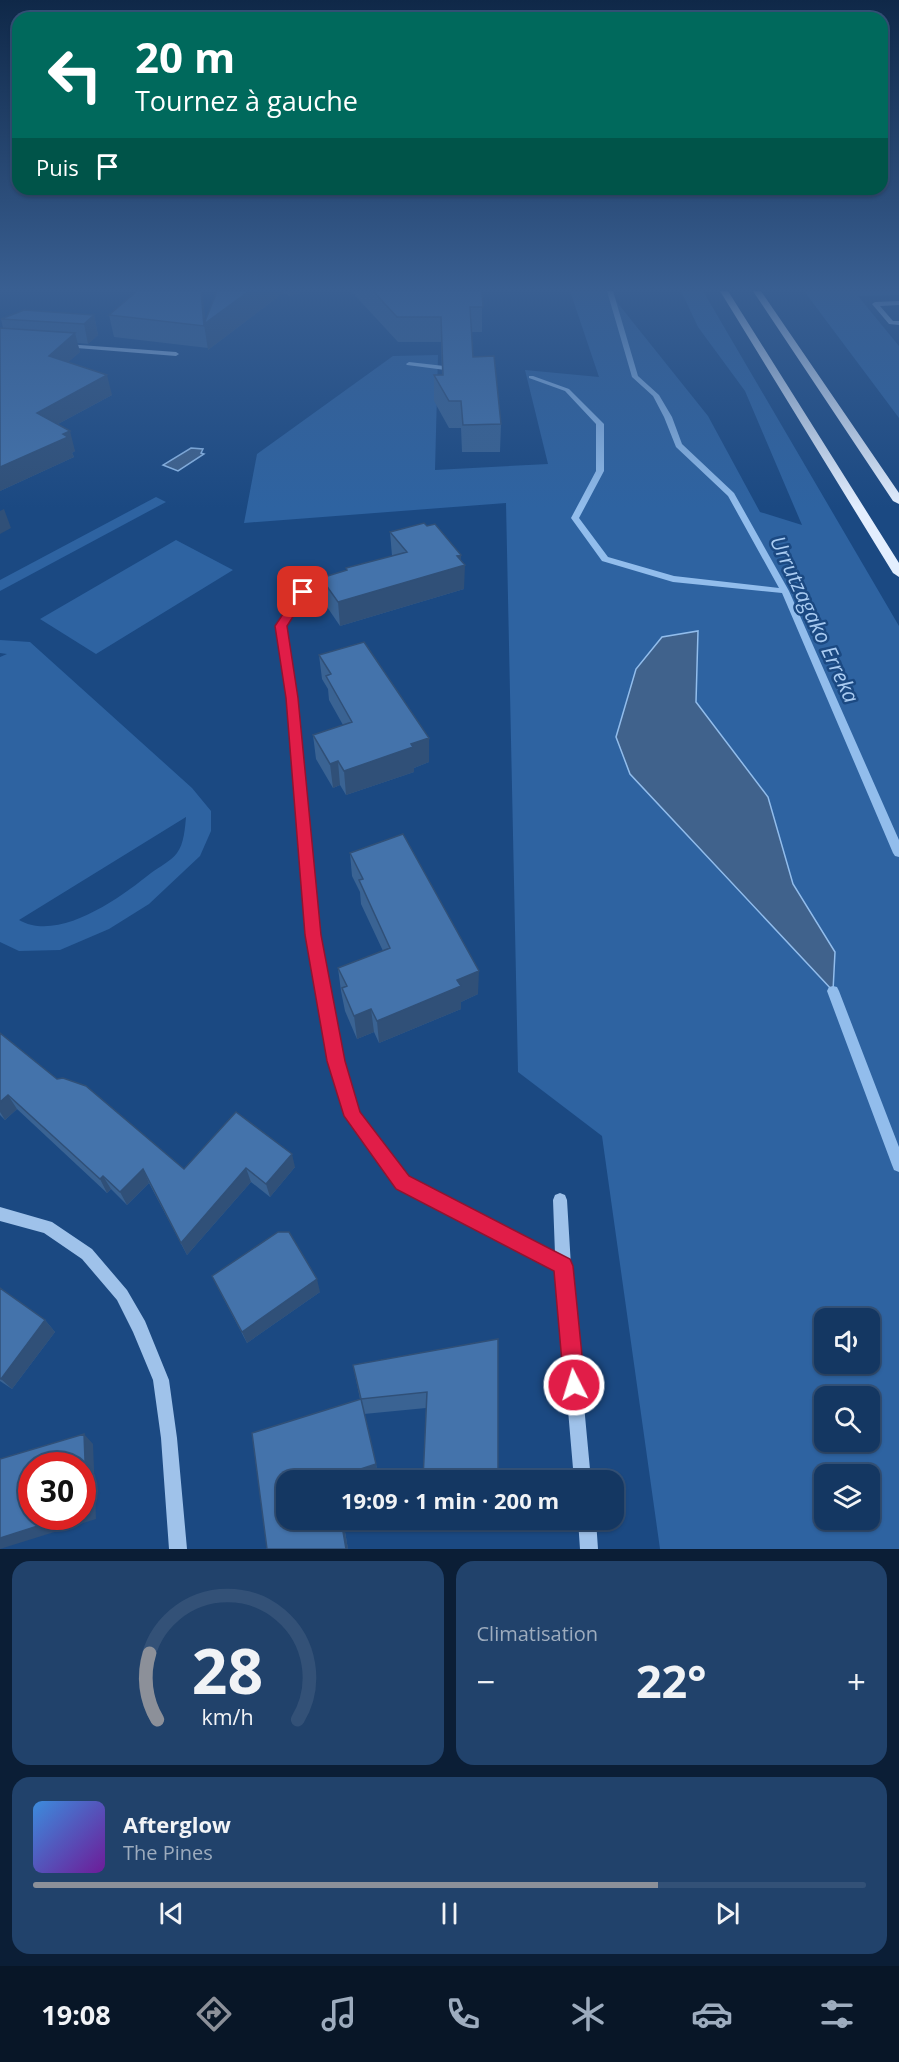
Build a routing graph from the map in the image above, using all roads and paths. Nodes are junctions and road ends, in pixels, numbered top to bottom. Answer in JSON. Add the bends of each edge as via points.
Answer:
{"nodes":[{"id":1,"x":769,"y":363,"type":"edge"},
{"id":2,"x":807,"y":363,"type":"edge"},
{"id":3,"x":899,"y":501,"type":"edge"},
{"id":4,"x":344,"y":573,"type":"edge"},
{"id":5,"x":899,"y":573,"type":"edge"},
{"id":6,"x":560,"y":1200,"type":"dead end"},
{"id":7,"x":0,"y":1214,"type":"edge"},
{"id":8,"x":563,"y":1266,"type":"junction"},
{"id":9,"x":582,"y":1470,"type":"edge"},
{"id":10,"x":588,"y":1530,"type":"edge"},
{"id":11,"x":178,"y":1549,"type":"edge"},
{"id":12,"x":590,"y":1549,"type":"edge"}],
"edges":[{"from":1,"to":5,"type":"main road"},
{"from":2,"to":3,"type":"main road"},
{"from":4,"to":8,"type":"street","via":[[303,592],[281,626],[292,698],[313,935],[336,1061],[352,1116],[402,1183]]},
{"from":6,"to":8,"type":"street"},
{"from":7,"to":11,"type":"street","via":[[47,1227],[87,1254],[122,1295],[161,1380]]},
{"from":8,"to":9,"type":"street"},
{"from":10,"to":12,"type":"street"}]}
